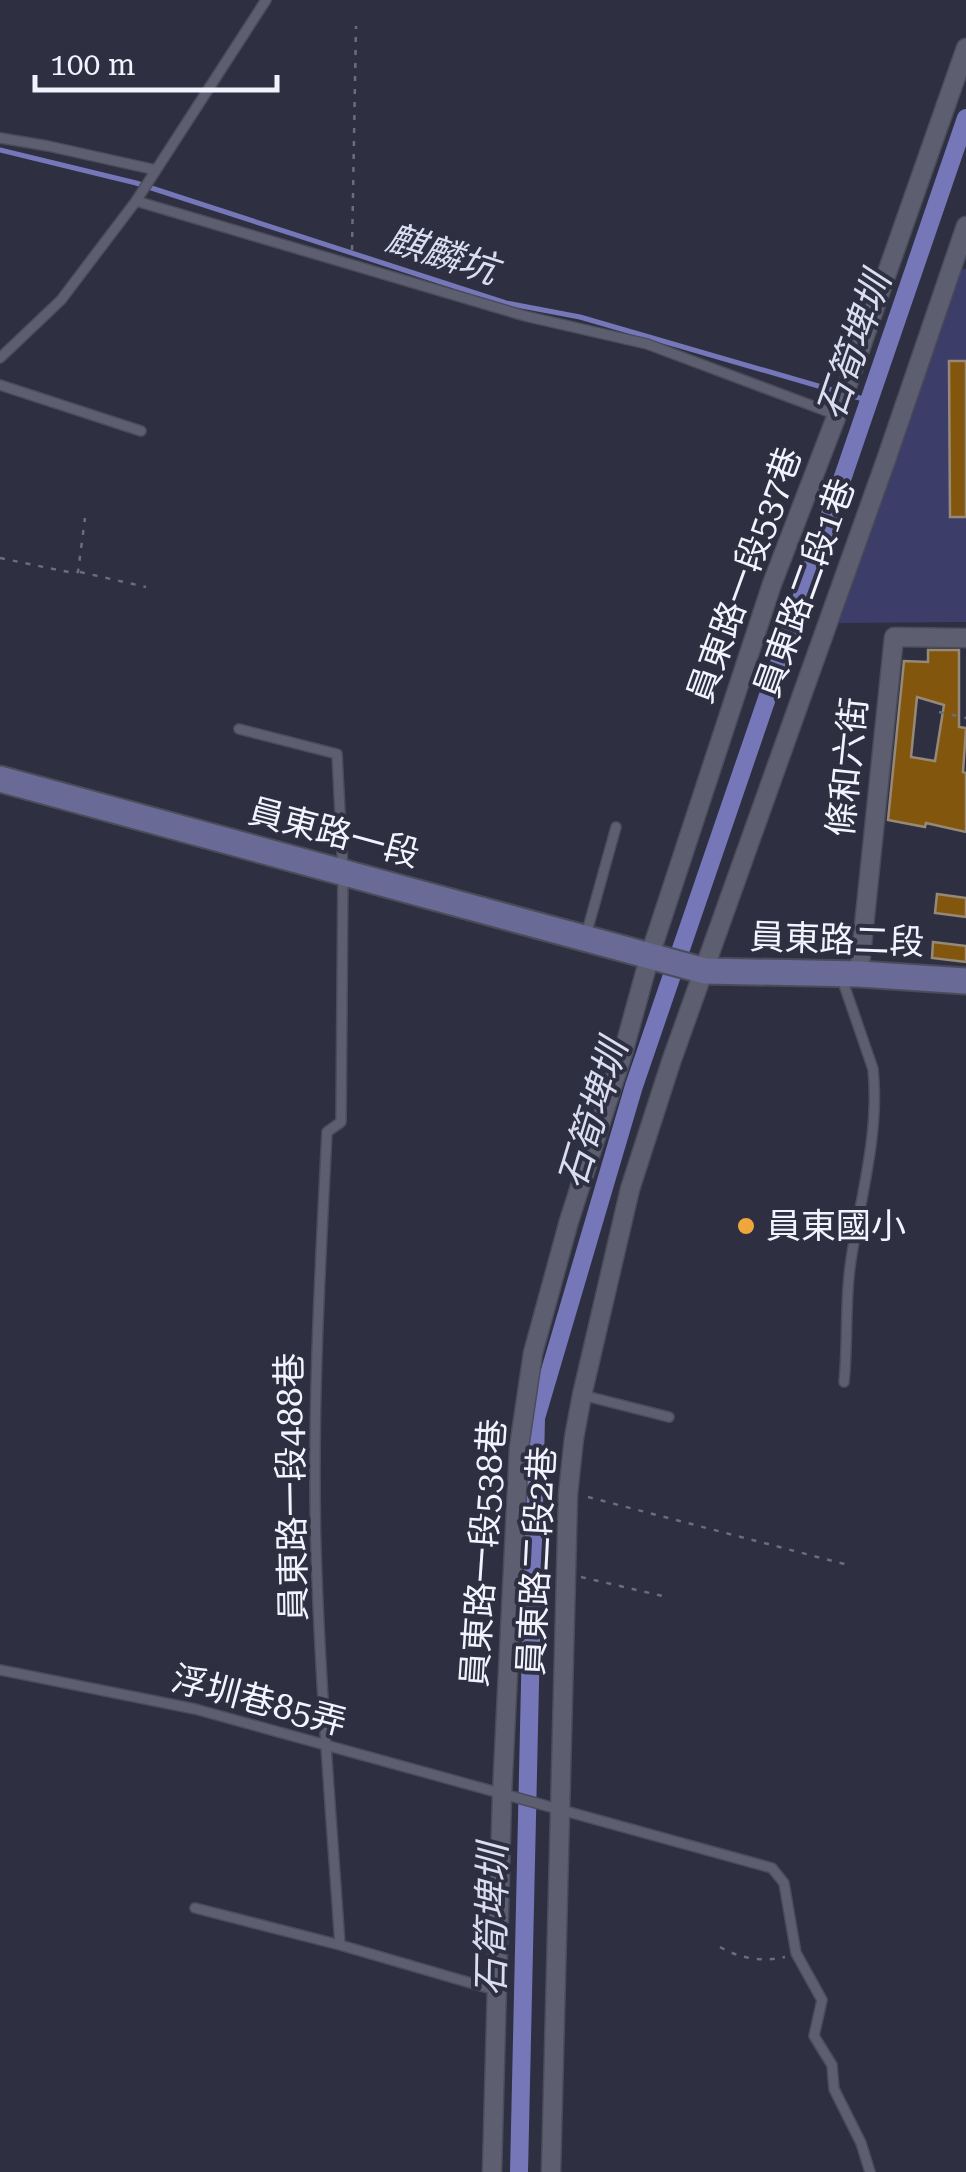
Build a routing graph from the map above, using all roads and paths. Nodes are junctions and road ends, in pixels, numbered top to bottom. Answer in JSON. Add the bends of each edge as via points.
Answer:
{"nodes":[{"id":1,"x":266,"y":0,"type":"edge"},
{"id":2,"x":356,"y":26,"type":"dead end"},
{"id":3,"x":966,"y":48,"type":"edge"},
{"id":4,"x":0,"y":138,"type":"edge"},
{"id":5,"x":156,"y":170,"type":"junction"},
{"id":6,"x":136,"y":202,"type":"junction"},
{"id":7,"x":966,"y":226,"type":"edge"},
{"id":8,"x":352,"y":265,"type":"junction"},
{"id":9,"x":0,"y":358,"type":"edge"},
{"id":10,"x":0,"y":385,"type":"edge"},
{"id":11,"x":838,"y":414,"type":"junction"},
{"id":12,"x":141,"y":431,"type":"dead end"},
{"id":13,"x":85,"y":518,"type":"dead end"},
{"id":14,"x":0,"y":558,"type":"edge"},
{"id":15,"x":78,"y":572,"type":"junction"},
{"id":16,"x":146,"y":587,"type":"dead end"},
{"id":17,"x":966,"y":638,"type":"edge"},
{"id":18,"x":939,"y":712,"type":"dead end"},
{"id":19,"x":966,"y":718,"type":"edge"},
{"id":20,"x":239,"y":729,"type":"dead end"},
{"id":21,"x":0,"y":779,"type":"edge"},
{"id":22,"x":616,"y":827,"type":"dead end"},
{"id":23,"x":344,"y":871,"type":"junction"},
{"id":24,"x":586,"y":938,"type":"junction"},
{"id":25,"x":650,"y":955,"type":"junction"},
{"id":26,"x":704,"y":971,"type":"junction"},
{"id":27,"x":849,"y":974,"type":"junction"},
{"id":28,"x":966,"y":981,"type":"edge"},
{"id":29,"x":844,"y":1382,"type":"dead end"},
{"id":30,"x":582,"y":1395,"type":"junction"},
{"id":31,"x":669,"y":1418,"type":"dead end"},
{"id":32,"x":568,"y":1494,"type":"junction"},
{"id":33,"x":852,"y":1566,"type":"dead end"},
{"id":34,"x":566,"y":1573,"type":"junction"},
{"id":35,"x":667,"y":1598,"type":"dead end"},
{"id":36,"x":0,"y":1670,"type":"edge"},
{"id":37,"x":326,"y":1746,"type":"junction"},
{"id":38,"x":502,"y":1795,"type":"junction"},
{"id":39,"x":559,"y":1810,"type":"junction"},
{"id":40,"x":195,"y":1908,"type":"dead end"},
{"id":41,"x":340,"y":1945,"type":"junction"},
{"id":42,"x":720,"y":1947,"type":"dead end"},
{"id":43,"x":796,"y":1953,"type":"junction"},
{"id":44,"x":498,"y":1990,"type":"junction"},
{"id":45,"x":492,"y":2172,"type":"edge"},
{"id":46,"x":550,"y":2172,"type":"edge"},
{"id":47,"x":870,"y":2172,"type":"edge"}],
"edges":[{"from":1,"to":5,"type":"lane"},
{"from":2,"to":8,"type":"path"},
{"from":3,"to":11,"type":"street","name":"員東路一段537巷"},
{"from":4,"to":5,"type":"lane"},
{"from":5,"to":6,"type":"lane"},
{"from":6,"to":8,"type":"lane"},
{"from":6,"to":9,"type":"lane","via":[[61,300]]},
{"from":7,"to":26,"type":"street","name":"員東路二段1巷"},
{"from":8,"to":11,"type":"lane","via":[[646,344]]},
{"from":10,"to":12,"type":"lane"},
{"from":11,"to":25,"type":"street","name":"員東路一段537巷","via":[[772,584]]},
{"from":13,"to":15,"type":"path"},
{"from":14,"to":15,"type":"path"},
{"from":15,"to":16,"type":"path"},
{"from":17,"to":27,"type":"street","name":"條和六街","via":[[894,637]]},
{"from":18,"to":19,"type":"path"},
{"from":20,"to":23,"type":"lane","via":[[337,754]]},
{"from":21,"to":23,"type":"main road","name":"員東路一段"},
{"from":22,"to":24,"type":"lane"},
{"from":23,"to":24,"type":"main road","name":"員東路一段"},
{"from":23,"to":37,"type":"lane","name":"員東路一段488巷","via":[[341,1122],[327,1132],[316,1366]]},
{"from":24,"to":25,"type":"main road","name":"員東路一段"},
{"from":25,"to":26,"type":"main road","name":"員東路二段"},
{"from":25,"to":38,"type":"street","name":"員東路一段538巷","via":[[533,1353],[519,1447]]},
{"from":26,"to":27,"type":"main road","name":"員東路二段"},
{"from":26,"to":30,"type":"street","name":"員東路二段2巷","via":[[630,1189]]},
{"from":27,"to":28,"type":"main road","name":"員東路二段"},
{"from":27,"to":29,"type":"lane","via":[[874,1082],[872,1140],[850,1270]]},
{"from":30,"to":31,"type":"lane"},
{"from":30,"to":32,"type":"street","name":"員東路二段2巷"},
{"from":32,"to":33,"type":"path"},
{"from":32,"to":34,"type":"street","name":"員東路二段2巷"},
{"from":34,"to":35,"type":"path"},
{"from":34,"to":39,"type":"street","name":"員東路二段2巷"},
{"from":36,"to":37,"type":"lane","name":"浮圳巷85弄","via":[[195,1709]]},
{"from":37,"to":38,"type":"lane","name":"浮圳巷85弄"},
{"from":37,"to":41,"type":"lane","name":"員東路一段488巷"},
{"from":38,"to":39,"type":"lane","name":"浮圳巷85弄"},
{"from":38,"to":44,"type":"street","name":"員東路一段538巷"},
{"from":39,"to":43,"type":"lane","name":"浮圳巷85弄","via":[[772,1868],[784,1882]]},
{"from":39,"to":46,"type":"street","name":"員東路二段2巷"},
{"from":40,"to":41,"type":"lane"},
{"from":41,"to":44,"type":"lane"},
{"from":42,"to":43,"type":"path","via":[[761,1960]]},
{"from":43,"to":47,"type":"lane","name":"浮圳巷85弄","via":[[822,2000],[814,2036],[832,2065],[834,2089]]},
{"from":44,"to":45,"type":"street","name":"員東路一段538巷"}]}
